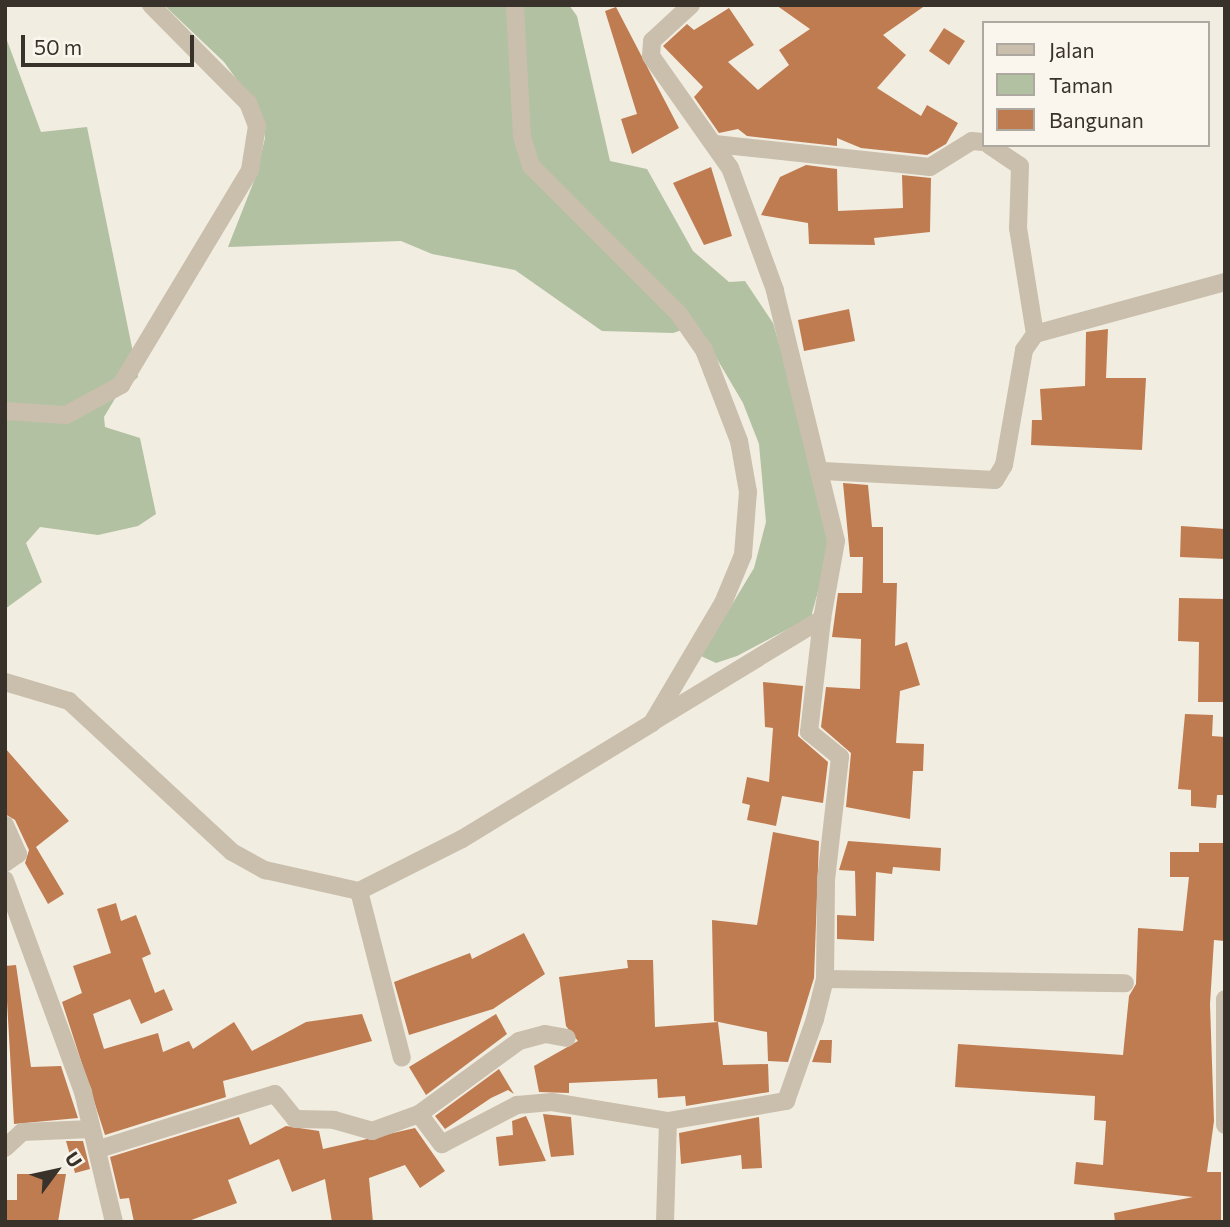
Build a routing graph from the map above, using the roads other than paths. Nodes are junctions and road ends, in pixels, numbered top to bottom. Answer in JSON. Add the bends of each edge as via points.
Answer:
{"nodes":[{"id":1,"x":151,"y":5,"type":"edge"},
{"id":2,"x":515,"y":5,"type":"edge"},
{"id":3,"x":691,"y":5,"type":"edge"},
{"id":4,"x":982,"y":142,"type":"edge"},
{"id":5,"x":715,"y":144,"type":"junction"},
{"id":6,"x":992,"y":147,"type":"edge"},
{"id":7,"x":1225,"y":282,"type":"edge"},
{"id":8,"x":1035,"y":334,"type":"junction"},
{"id":9,"x":5,"y":411,"type":"edge"},
{"id":10,"x":823,"y":471,"type":"junction"},
{"id":11,"x":822,"y":619,"type":"junction"},
{"id":12,"x":5,"y":682,"type":"edge"},
{"id":13,"x":652,"y":723,"type":"junction"},
{"id":14,"x":5,"y":825,"type":"edge"},
{"id":15,"x":5,"y":863,"type":"edge"},
{"id":16,"x":5,"y":880,"type":"edge"},
{"id":17,"x":359,"y":891,"type":"junction"},
{"id":18,"x":825,"y":979,"type":"junction"},
{"id":19,"x":1125,"y":983,"type":"dead end"},
{"id":20,"x":1225,"y":999,"type":"edge"},
{"id":21,"x":567,"y":1038,"type":"dead end"},
{"id":22,"x":402,"y":1059,"type":"dead end"},
{"id":23,"x":419,"y":1114,"type":"junction"},
{"id":24,"x":668,"y":1121,"type":"junction"},
{"id":25,"x":1225,"y":1125,"type":"edge"},
{"id":26,"x":91,"y":1129,"type":"junction"},
{"id":27,"x":5,"y":1148,"type":"edge"},
{"id":28,"x":99,"y":1149,"type":"junction"},
{"id":29,"x":114,"y":1222,"type":"edge"},
{"id":30,"x":665,"y":1222,"type":"edge"}],
"edges":[{"from":1,"to":9,"type":"street","via":[[248,103],[257,126],[250,170],[121,385],[66,415]]},
{"from":2,"to":13,"type":"street","via":[[522,136],[531,166],[679,314],[704,350],[739,441],[748,492],[743,555],[723,603]]},
{"from":3,"to":5,"type":"street","via":[[652,41],[651,56],[659,76]]},
{"from":4,"to":5,"type":"street","via":[[972,141],[930,167]]},
{"from":5,"to":10,"type":"street","via":[[775,290]]},
{"from":6,"to":8,"type":"street","via":[[1020,166],[1018,228]]},
{"from":7,"to":8,"type":"street"},
{"from":8,"to":10,"type":"street","via":[[1024,350],[1004,465],[995,480]]},
{"from":10,"to":11,"type":"street","via":[[836,541]]},
{"from":11,"to":13,"type":"street"},
{"from":11,"to":18,"type":"street","via":[[815,721],[808,732],[840,757],[826,880]]},
{"from":12,"to":17,"type":"street","via":[[69,701],[232,852],[265,870]]},
{"from":13,"to":17,"type":"street","via":[[462,839]]},
{"from":14,"to":15,"type":"street","via":[[18,854]]},
{"from":16,"to":26,"type":"street","via":[[54,1004]]},
{"from":17,"to":22,"type":"street"},
{"from":18,"to":19,"type":"street"},
{"from":18,"to":24,"type":"street","via":[[786,1101]]},
{"from":20,"to":25,"type":"street"},
{"from":21,"to":23,"type":"street","via":[[545,1034],[519,1041]]},
{"from":23,"to":24,"type":"street","via":[[442,1144],[517,1105],[552,1101]]},
{"from":23,"to":28,"type":"street","via":[[372,1131],[334,1120],[295,1119],[275,1094]]},
{"from":24,"to":30,"type":"street"},
{"from":26,"to":27,"type":"street","via":[[22,1132]]},
{"from":26,"to":28,"type":"street"},
{"from":28,"to":29,"type":"street"}]}
